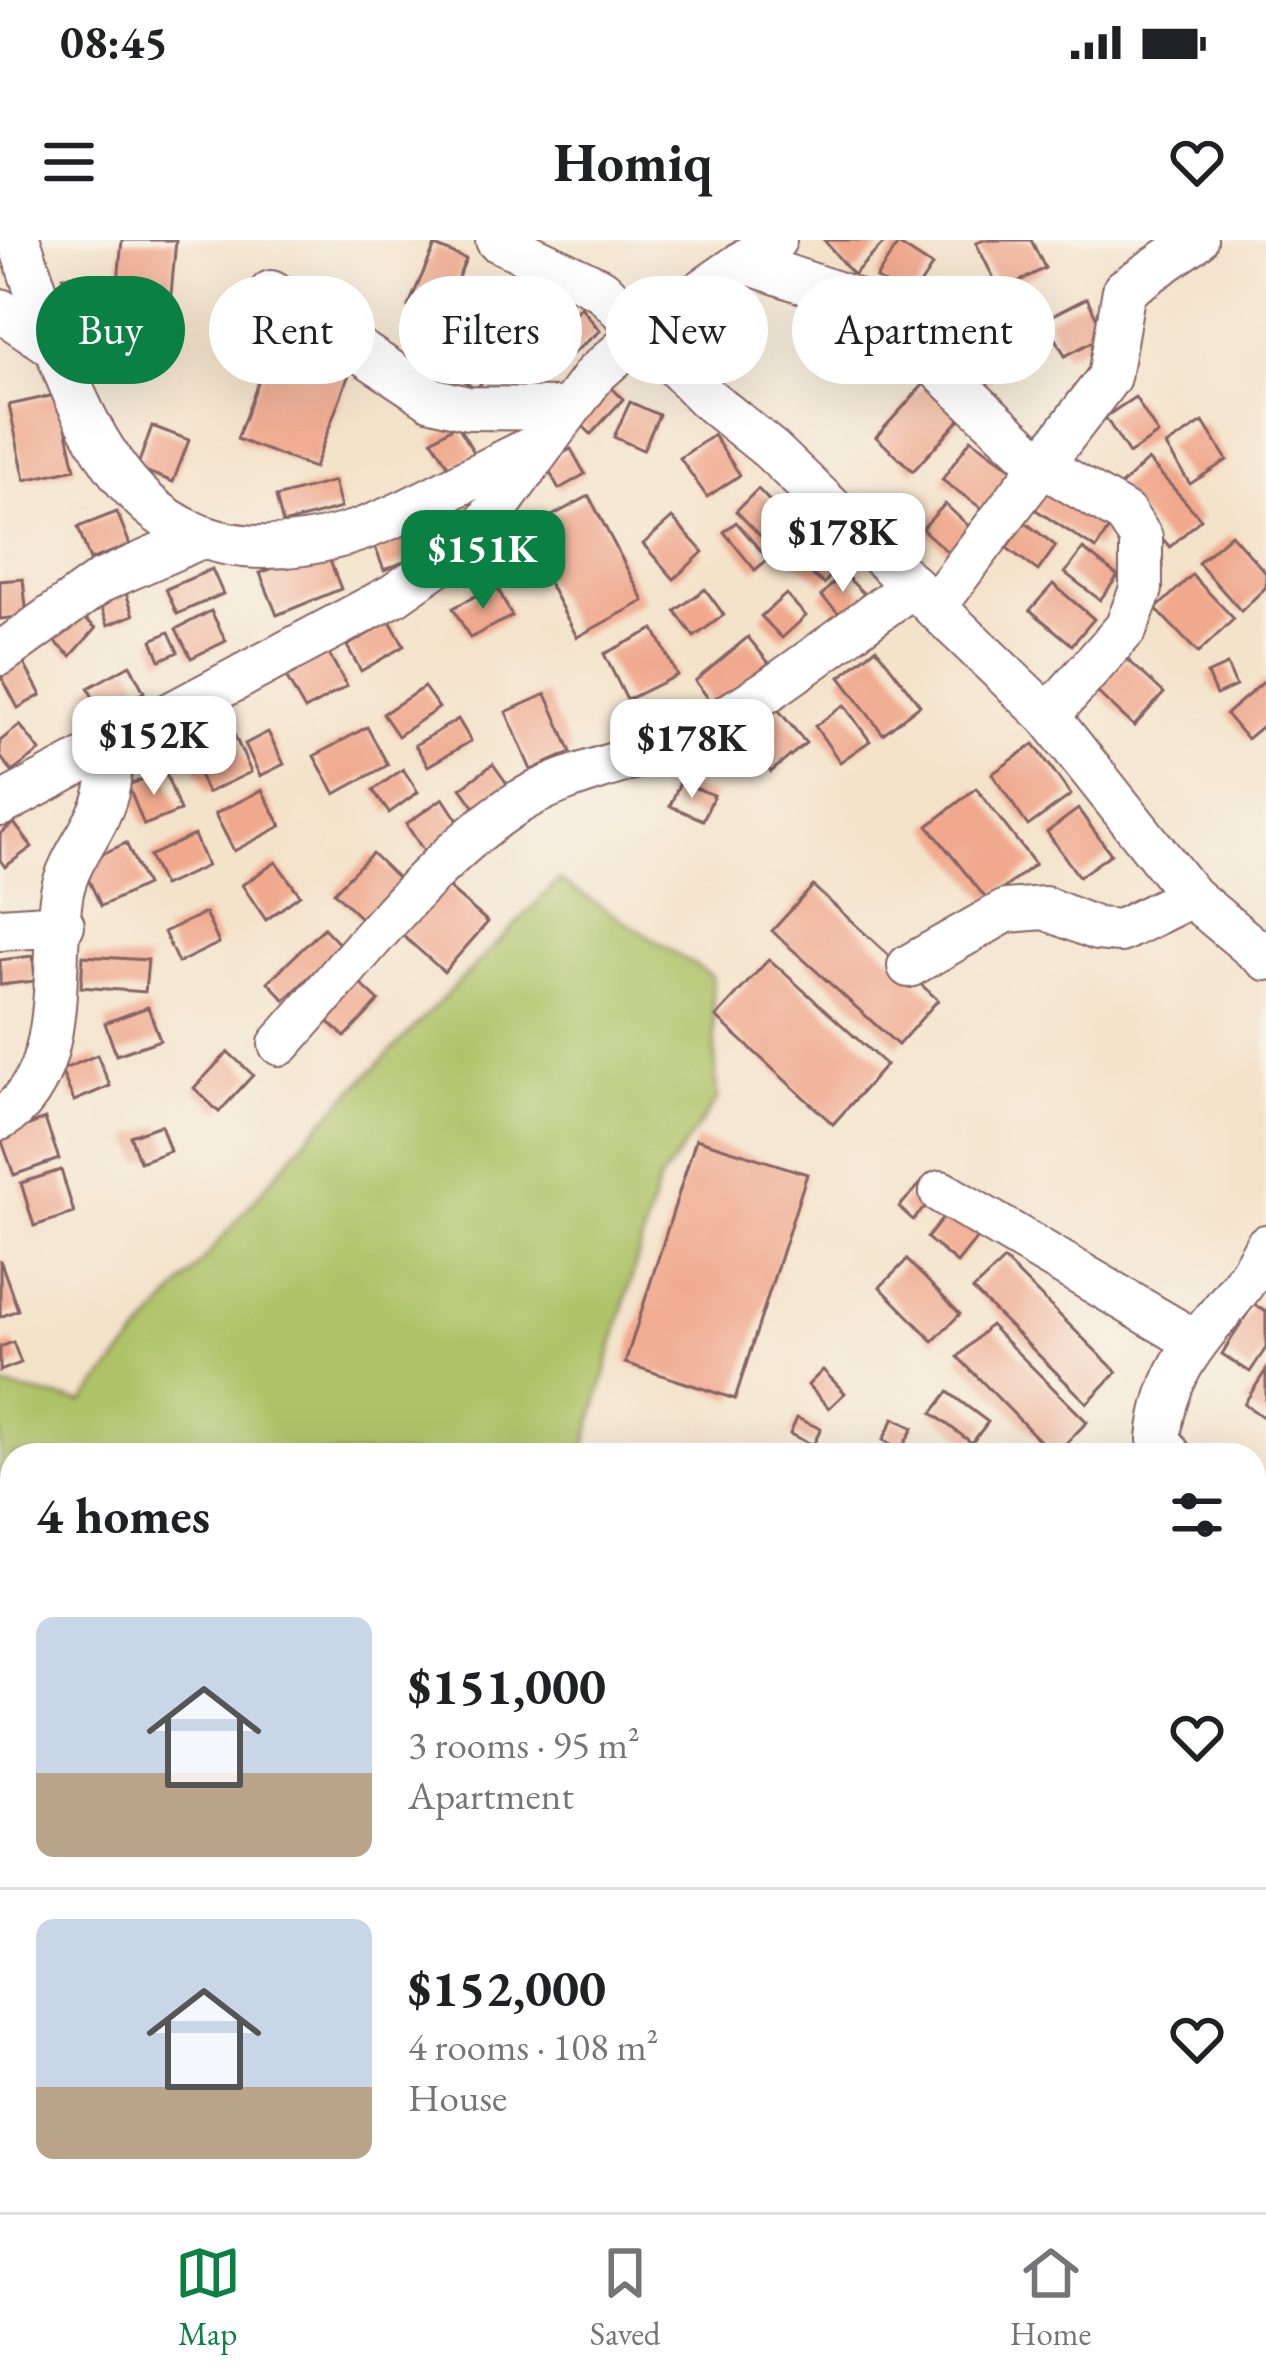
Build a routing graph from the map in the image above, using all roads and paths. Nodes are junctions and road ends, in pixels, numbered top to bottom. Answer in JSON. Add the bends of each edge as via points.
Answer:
{"nodes":[{"id":1,"x":19,"y":240,"type":"edge"},
{"id":2,"x":496,"y":240,"type":"edge"},
{"id":3,"x":1196,"y":240,"type":"edge"},
{"id":4,"x":760,"y":251,"type":"edge"},
{"id":5,"x":724,"y":276,"type":"edge"},
{"id":6,"x":36,"y":291,"type":"edge"},
{"id":7,"x":606,"y":294,"type":"edge"},
{"id":8,"x":0,"y":310,"type":"edge"},
{"id":9,"x":36,"y":334,"type":"edge"},
{"id":10,"x":375,"y":360,"type":"edge"},
{"id":11,"x":606,"y":364,"type":"edge"},
{"id":12,"x":71,"y":384,"type":"edge"},
{"id":13,"x":693,"y":384,"type":"edge"},
{"id":14,"x":568,"y":409,"type":"junction"},
{"id":15,"x":541,"y":443,"type":"junction"},
{"id":16,"x":1040,"y":464,"type":"junction"},
{"id":17,"x":197,"y":539,"type":"junction"},
{"id":18,"x":923,"y":596,"type":"junction"},
{"id":19,"x":0,"y":654,"type":"edge"},
{"id":20,"x":1048,"y":716,"type":"junction"},
{"id":21,"x":114,"y":743,"type":"junction"},
{"id":22,"x":0,"y":805,"type":"edge"},
{"id":23,"x":1191,"y":896,"type":"junction"},
{"id":24,"x":63,"y":926,"type":"junction"},
{"id":25,"x":0,"y":929,"type":"edge"},
{"id":26,"x":1266,"y":959,"type":"edge"},
{"id":27,"x":909,"y":967,"type":"dead end"},
{"id":28,"x":280,"y":1044,"type":"dead end"},
{"id":29,"x":0,"y":1119,"type":"edge"},
{"id":30,"x":940,"y":1192,"type":"dead end"},
{"id":31,"x":1266,"y":1246,"type":"edge"},
{"id":32,"x":1193,"y":1340,"type":"junction"},
{"id":33,"x":1162,"y":1443,"type":"edge"}],
"edges":[{"from":1,"to":6,"type":"street"},
{"from":2,"to":7,"type":"street"},
{"from":3,"to":16,"type":"street","via":[[1124,290],[1109,377]]},
{"from":4,"to":5,"type":"street"},
{"from":4,"to":16,"type":"street","via":[[888,321]]},
{"from":8,"to":9,"type":"street"},
{"from":10,"to":14,"type":"street","via":[[432,398],[468,408]]},
{"from":11,"to":14,"type":"street"},
{"from":12,"to":17,"type":"street","via":[[90,428],[147,509]]},
{"from":13,"to":18,"type":"street"},
{"from":14,"to":15,"type":"street"},
{"from":15,"to":17,"type":"street","via":[[345,535],[265,547]]},
{"from":15,"to":21,"type":"street","via":[[474,539],[394,595]]},
{"from":16,"to":18,"type":"street"},
{"from":16,"to":20,"type":"street","via":[[1125,514],[1144,555],[1126,628]]},
{"from":17,"to":19,"type":"street","via":[[101,580]]},
{"from":18,"to":20,"type":"street"},
{"from":18,"to":28,"type":"street","via":[[682,740],[512,806],[465,842]]},
{"from":20,"to":23,"type":"street"},
{"from":21,"to":22,"type":"street"},
{"from":21,"to":24,"type":"street","via":[[105,798],[61,896]]},
{"from":23,"to":26,"type":"street"},
{"from":23,"to":27,"type":"street","via":[[1120,931],[1045,908],[1006,911]]},
{"from":24,"to":25,"type":"street"},
{"from":24,"to":29,"type":"street","via":[[55,1013],[39,1068],[16,1109]]},
{"from":30,"to":32,"type":"street"},
{"from":31,"to":32,"type":"street","via":[[1246,1285]]},
{"from":32,"to":33,"type":"street","via":[[1162,1409]]}]}
